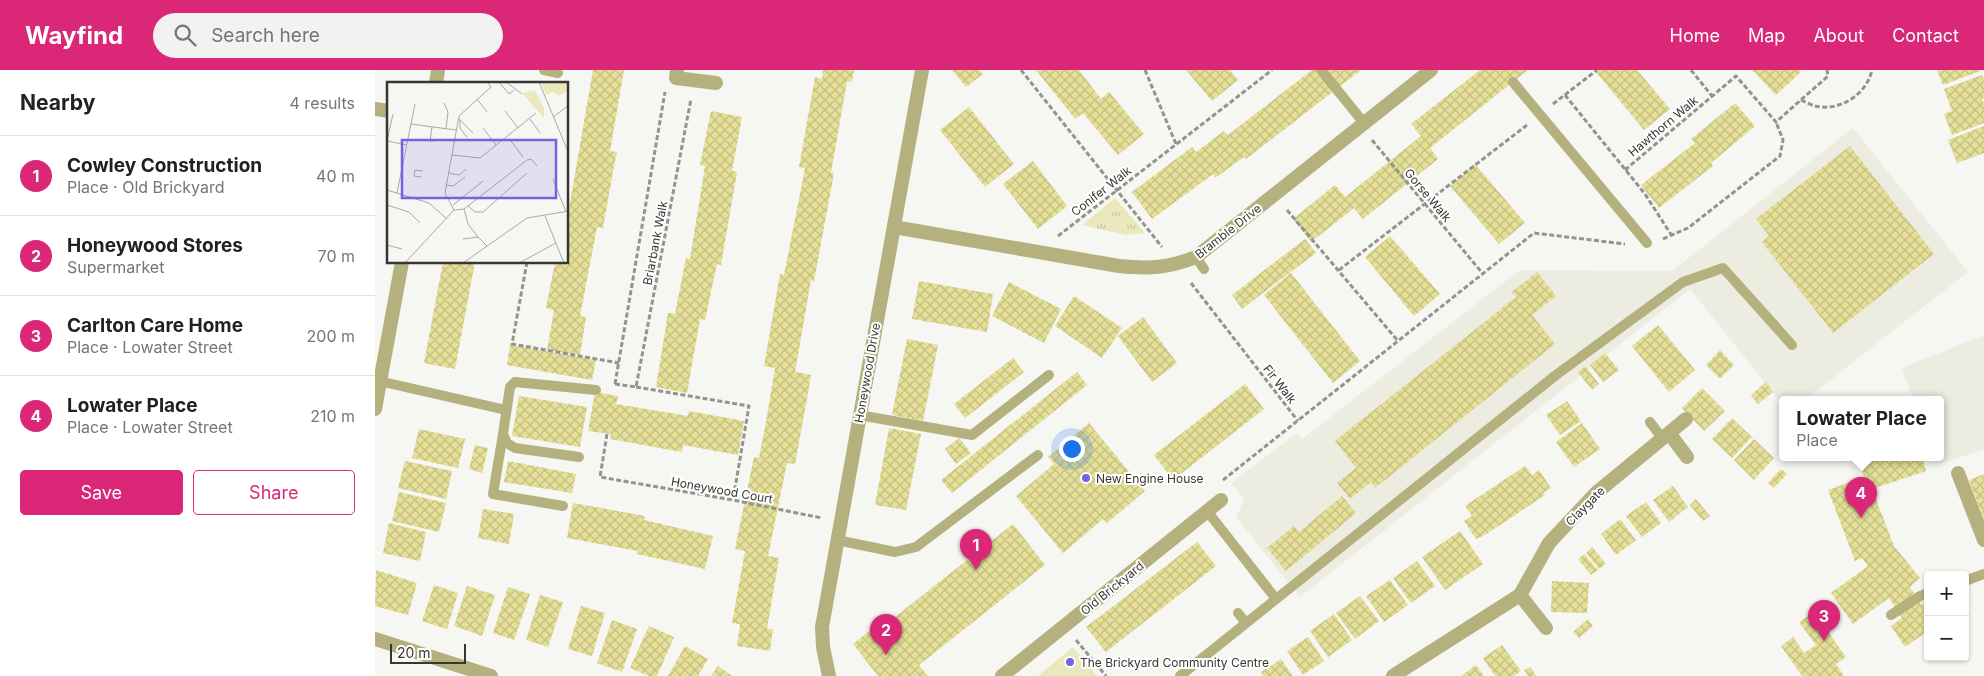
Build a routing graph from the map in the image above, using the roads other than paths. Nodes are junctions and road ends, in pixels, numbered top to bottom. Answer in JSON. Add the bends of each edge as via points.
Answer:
{"nodes":[{"id":1,"x":544,"y":70,"type":"edge"},
{"id":2,"x":922,"y":70,"type":"edge"},
{"id":3,"x":1321,"y":70,"type":"edge"},
{"id":4,"x":1431,"y":70,"type":"edge"},
{"id":5,"x":558,"y":73,"type":"dead end"},
{"id":6,"x":676,"y":74,"type":"edge"},
{"id":7,"x":1513,"y":82,"type":"dead end"},
{"id":8,"x":716,"y":83,"type":"dead end"},
{"id":9,"x":1362,"y":125,"type":"junction"},
{"id":10,"x":894,"y":227,"type":"junction"},
{"id":11,"x":1647,"y":243,"type":"road end"},
{"id":12,"x":402,"y":264,"type":"edge"},
{"id":13,"x":1792,"y":345,"type":"dead end"},
{"id":14,"x":1049,"y":375,"type":"dead end"},
{"id":15,"x":379,"y":381,"type":"junction"},
{"id":16,"x":596,"y":390,"type":"dead end"},
{"id":17,"x":375,"y":409,"type":"edge"},
{"id":18,"x":506,"y":410,"type":"junction"},
{"id":19,"x":859,"y":415,"type":"junction"},
{"id":20,"x":1686,"y":419,"type":"dead end"},
{"id":21,"x":1651,"y":422,"type":"dead end"},
{"id":22,"x":503,"y":434,"type":"junction"},
{"id":23,"x":1665,"y":436,"type":"junction"},
{"id":24,"x":1037,"y":455,"type":"dead end"},
{"id":25,"x":579,"y":457,"type":"dead end"},
{"id":26,"x":1687,"y":457,"type":"dead end"},
{"id":27,"x":1958,"y":473,"type":"dead end"},
{"id":28,"x":1221,"y":500,"type":"road end"},
{"id":29,"x":563,"y":506,"type":"dead end"},
{"id":30,"x":1207,"y":511,"type":"junction"},
{"id":31,"x":837,"y":540,"type":"junction"},
{"id":32,"x":1984,"y":540,"type":"edge"},
{"id":33,"x":1984,"y":574,"type":"edge"},
{"id":34,"x":1969,"y":580,"type":"edge"},
{"id":35,"x":1924,"y":594,"type":"edge"},
{"id":36,"x":1521,"y":595,"type":"junction"},
{"id":37,"x":1276,"y":599,"type":"junction"},
{"id":38,"x":1238,"y":613,"type":"dead end"},
{"id":39,"x":1891,"y":615,"type":"dead end"},
{"id":40,"x":1246,"y":623,"type":"junction"},
{"id":41,"x":1546,"y":628,"type":"dead end"},
{"id":42,"x":375,"y":639,"type":"edge"},
{"id":43,"x":491,"y":676,"type":"edge"},
{"id":44,"x":829,"y":676,"type":"edge"},
{"id":45,"x":1002,"y":676,"type":"edge"},
{"id":46,"x":1180,"y":676,"type":"edge"},
{"id":47,"x":1393,"y":676,"type":"edge"}],
"edges":[{"from":1,"to":5,"type":"lane"},
{"from":2,"to":10,"type":"street","name":"Honeywood Drive"},
{"from":3,"to":9,"type":"lane"},
{"from":4,"to":9,"type":"street","name":"Bramble Drive"},
{"from":6,"to":8,"type":"street","via":[[694,81]]},
{"from":7,"to":11,"type":"lane"},
{"from":9,"to":10,"type":"street","name":"Bramble Drive","via":[[1274,195],[1200,263],[1148,268],[1119,266]]},
{"from":10,"to":19,"type":"street","name":"Honeywood Drive"},
{"from":12,"to":15,"type":"street"},
{"from":13,"to":37,"type":"lane","via":[[1723,268],[1683,282],[1556,375]]},
{"from":14,"to":19,"type":"lane","via":[[972,435]]},
{"from":15,"to":17,"type":"street"},
{"from":15,"to":18,"type":"lane"},
{"from":16,"to":18,"type":"lane","via":[[515,382],[510,388]]},
{"from":18,"to":22,"type":"lane"},
{"from":19,"to":31,"type":"street","name":"Honeywood Drive"},
{"from":20,"to":23,"type":"street","name":"Claygate"},
{"from":21,"to":23,"type":"lane"},
{"from":22,"to":25,"type":"lane","via":[[507,443],[515,448]]},
{"from":22,"to":29,"type":"lane","via":[[493,494]]},
{"from":23,"to":26,"type":"street"},
{"from":23,"to":36,"type":"street","name":"Claygate","via":[[1596,493],[1549,543]]},
{"from":24,"to":31,"type":"lane","via":[[916,547],[895,552]]},
{"from":27,"to":32,"type":"street"},
{"from":28,"to":30,"type":"street","name":"Old Brickyard"},
{"from":30,"to":37,"type":"lane"},
{"from":30,"to":45,"type":"street","name":"Old Brickyard"},
{"from":31,"to":44,"type":"street","name":"Honeywood Drive","via":[[822,627]]},
{"from":33,"to":34,"type":"lane"},
{"from":35,"to":39,"type":"lane"},
{"from":36,"to":41,"type":"street"},
{"from":36,"to":47,"type":"street","name":"Claygate"},
{"from":37,"to":40,"type":"lane"},
{"from":38,"to":40,"type":"lane"},
{"from":40,"to":46,"type":"lane"},
{"from":42,"to":43,"type":"street"}]}
